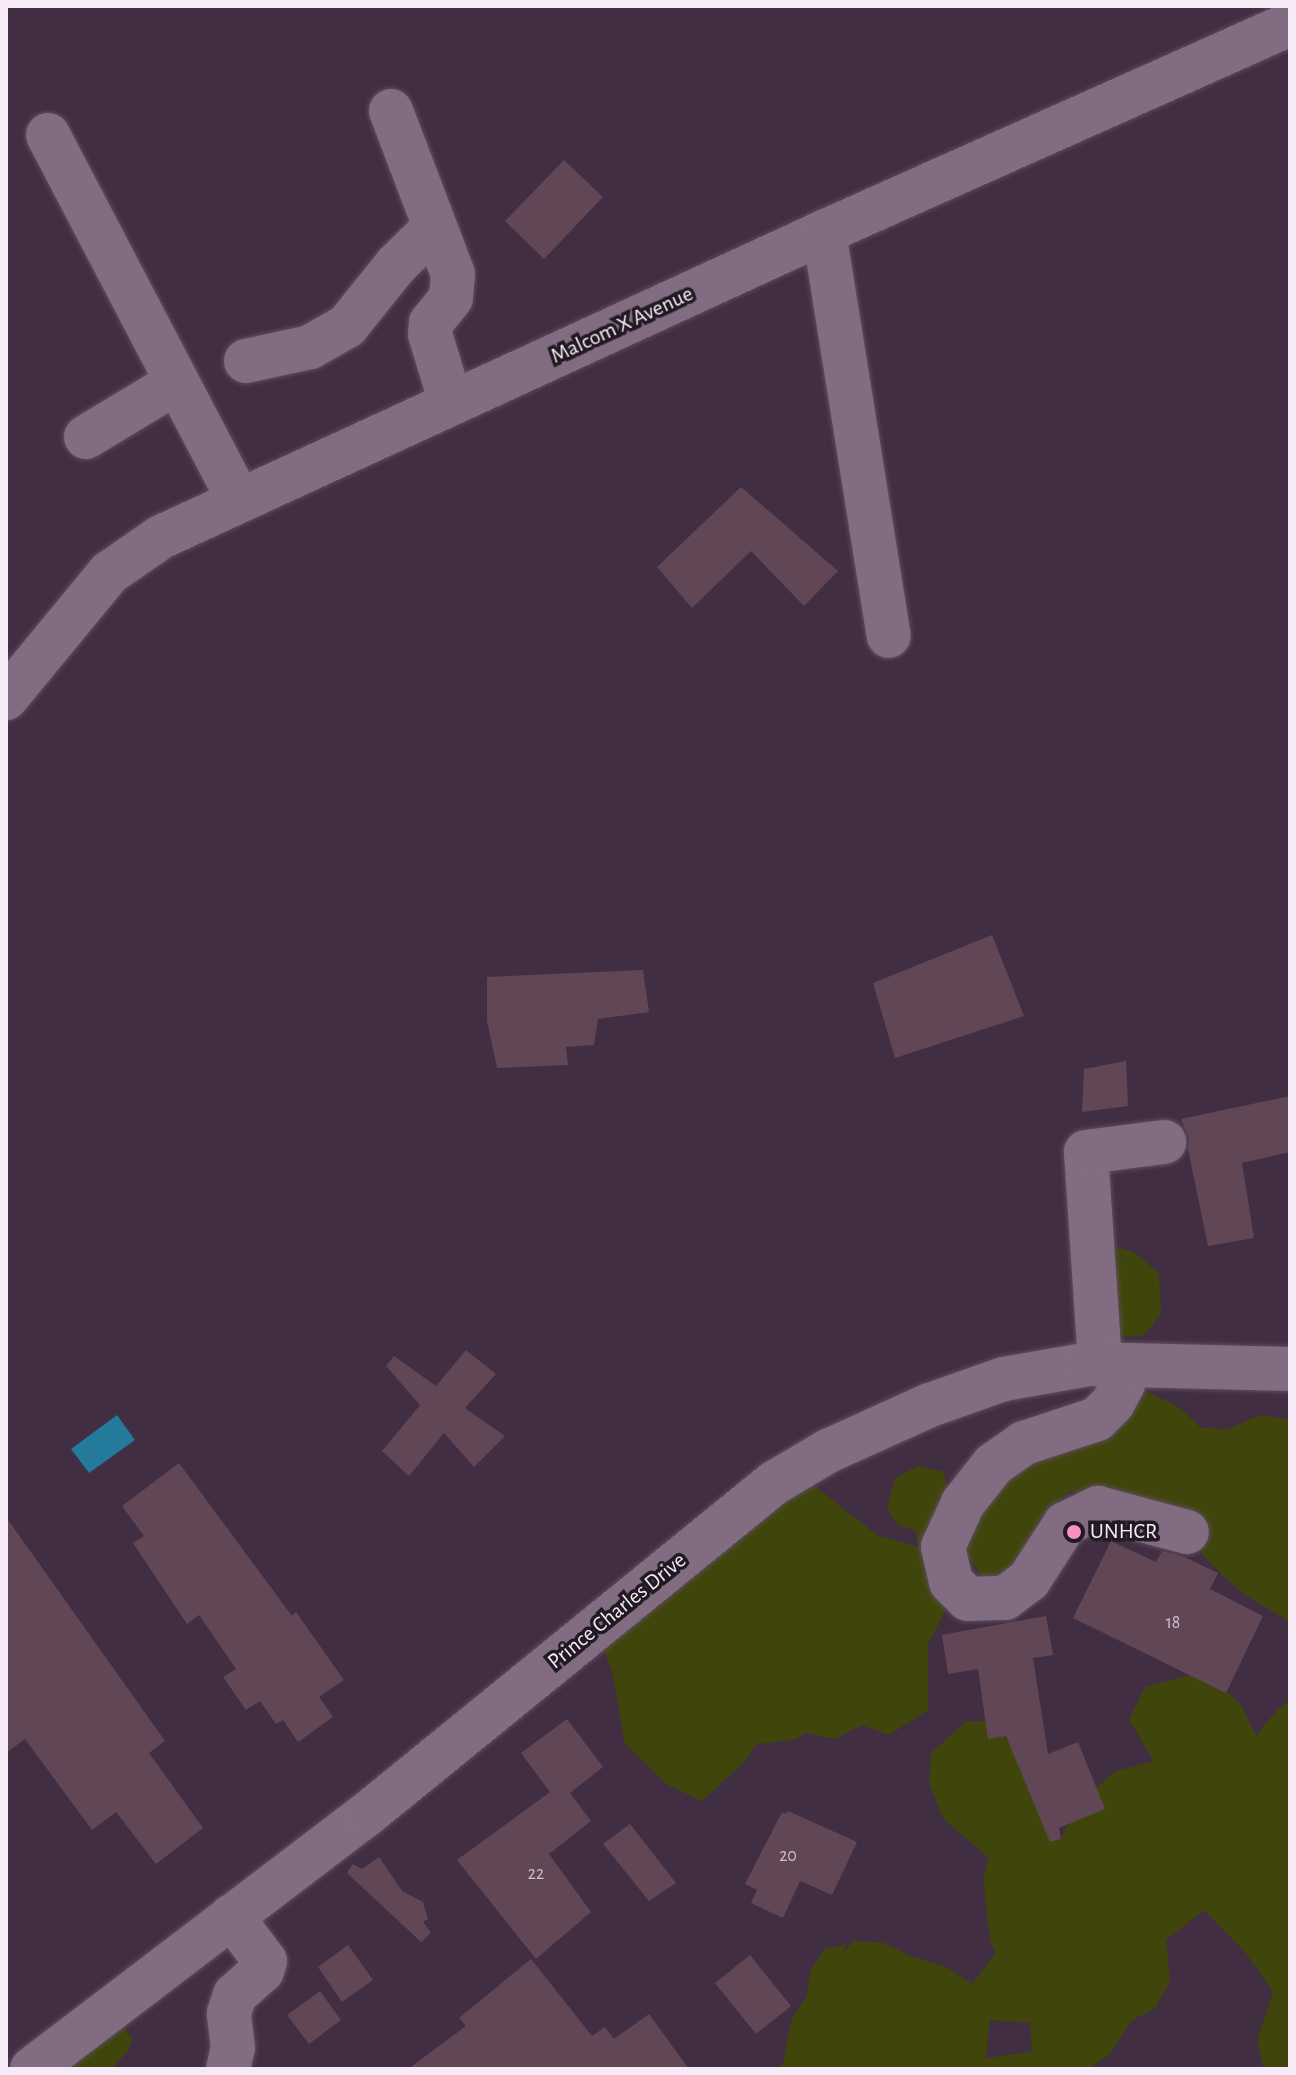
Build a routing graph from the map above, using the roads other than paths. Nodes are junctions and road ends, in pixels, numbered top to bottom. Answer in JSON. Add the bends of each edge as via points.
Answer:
{"nodes":[{"id":1,"x":1290,"y":24,"type":"edge"},
{"id":2,"x":391,"y":111,"type":"dead end"},
{"id":3,"x":48,"y":135,"type":"dead end"},
{"id":4,"x":435,"y":227,"type":"junction"},
{"id":5,"x":824,"y":232,"type":"junction"},
{"id":6,"x":246,"y":361,"type":"dead end"},
{"id":7,"x":177,"y":382,"type":"junction"},
{"id":8,"x":451,"y":403,"type":"junction"},
{"id":9,"x":86,"y":437,"type":"dead end"},
{"id":10,"x":239,"y":501,"type":"junction"},
{"id":11,"x":889,"y":636,"type":"dead end"},
{"id":12,"x":6,"y":698,"type":"edge"},
{"id":13,"x":1164,"y":1142,"type":"dead end"},
{"id":14,"x":1113,"y":1364,"type":"junction"},
{"id":15,"x":1290,"y":1369,"type":"edge"},
{"id":16,"x":1187,"y":1532,"type":"dead end"},
{"id":17,"x":231,"y":1916,"type":"junction"},
{"id":18,"x":32,"y":2069,"type":"edge"},
{"id":19,"x":228,"y":2069,"type":"edge"}],
"edges":[{"from":1,"to":5,"type":"street","name":"Malcom X Avenue"},
{"from":2,"to":4,"type":"street"},
{"from":3,"to":7,"type":"street"},
{"from":4,"to":6,"type":"street","via":[[347,326],[310,347]]},
{"from":4,"to":8,"type":"street","via":[[455,285],[431,323],[430,334]]},
{"from":5,"to":8,"type":"street","name":"Malcom X Avenue"},
{"from":5,"to":11,"type":"street"},
{"from":7,"to":9,"type":"street"},
{"from":7,"to":10,"type":"street"},
{"from":8,"to":10,"type":"street","name":"Malcom X Avenue"},
{"from":10,"to":12,"type":"street","name":"Malcom X Avenue","via":[[161,537],[109,573]]},
{"from":13,"to":14,"type":"street","via":[[1086,1152]]},
{"from":14,"to":15,"type":"street","name":"Prince Charles Drive"},
{"from":14,"to":16,"type":"street","via":[[1123,1384],[1097,1419],[1024,1443],[993,1465],[963,1503],[943,1547],[951,1582],[968,1599],[1005,1598],[1029,1580],[1065,1524],[1098,1508]]},
{"from":14,"to":17,"type":"street","name":"Prince Charles Drive","via":[[1004,1379],[828,1451],[774,1483],[521,1692]]},
{"from":17,"to":18,"type":"street","name":"Prince Charles Drive"},
{"from":17,"to":19,"type":"street","via":[[265,1961],[262,1971],[235,1995],[229,2013],[233,2048]]}]}
